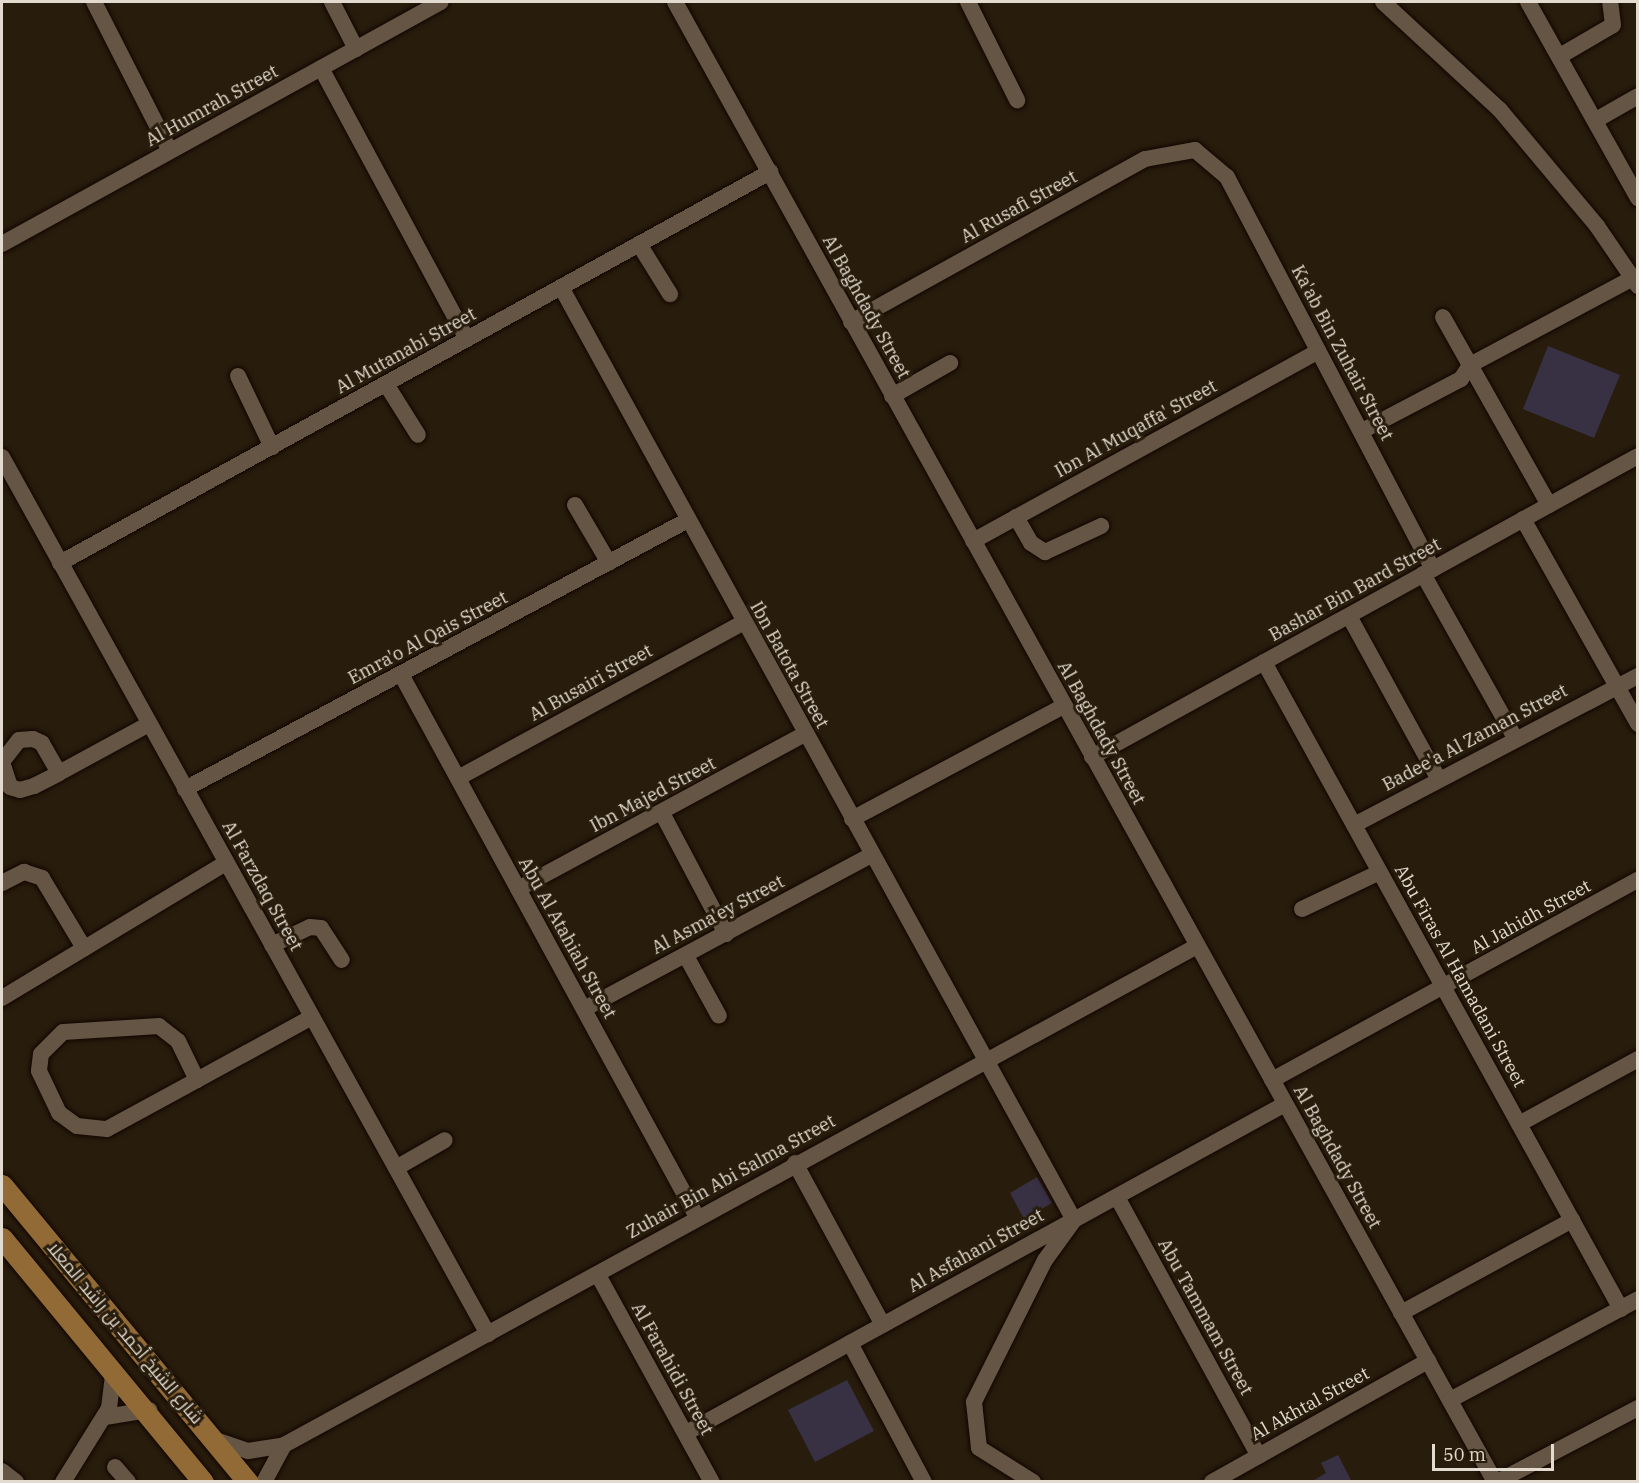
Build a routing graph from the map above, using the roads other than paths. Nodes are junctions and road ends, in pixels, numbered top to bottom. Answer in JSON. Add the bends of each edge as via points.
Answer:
{"nodes":[{"id":1,"x":94,"y":2,"type":"edge"},
{"id":2,"x":332,"y":2,"type":"edge"},
{"id":3,"x":341,"y":2,"type":"edge"},
{"id":4,"x":441,"y":2,"type":"edge"},
{"id":5,"x":675,"y":2,"type":"edge"},
{"id":6,"x":968,"y":2,"type":"edge"},
{"id":7,"x":1383,"y":2,"type":"edge"},
{"id":8,"x":1528,"y":2,"type":"edge"},
{"id":9,"x":1610,"y":2,"type":"edge"},
{"id":10,"x":359,"y":47,"type":"junction"},
{"id":11,"x":1560,"y":56,"type":"junction"},
{"id":12,"x":321,"y":68,"type":"junction"},
{"id":13,"x":1638,"y":96,"type":"edge"},
{"id":14,"x":1017,"y":100,"type":"dead end"},
{"id":15,"x":1596,"y":120,"type":"junction"},
{"id":16,"x":170,"y":151,"type":"junction"},
{"id":17,"x":1211,"y":159,"type":"joint"},
{"id":18,"x":770,"y":172,"type":"junction"},
{"id":19,"x":1638,"y":198,"type":"edge"},
{"id":20,"x":2,"y":244,"type":"edge"},
{"id":21,"x":639,"y":244,"type":"junction"},
{"id":22,"x":1635,"y":282,"type":"edge"},
{"id":23,"x":561,"y":287,"type":"junction"},
{"id":24,"x":670,"y":294,"type":"dead end"},
{"id":25,"x":1443,"y":316,"type":"dead end"},
{"id":26,"x":851,"y":322,"type":"junction"},
{"id":27,"x":467,"y":339,"type":"junction"},
{"id":28,"x":1318,"y":351,"type":"junction"},
{"id":29,"x":950,"y":363,"type":"dead end"},
{"id":30,"x":1470,"y":365,"type":"junction"},
{"id":31,"x":238,"y":376,"type":"dead end"},
{"id":32,"x":386,"y":384,"type":"junction"},
{"id":33,"x":892,"y":396,"type":"junction"},
{"id":34,"x":1362,"y":431,"type":"junction"},
{"id":35,"x":418,"y":435,"type":"dead end"},
{"id":36,"x":272,"y":447,"type":"junction"},
{"id":37,"x":1638,"y":456,"type":"edge"},
{"id":38,"x":2,"y":457,"type":"edge"},
{"id":39,"x":575,"y":505,"type":"dead end"},
{"id":40,"x":1550,"y":505,"type":"junction"},
{"id":41,"x":1016,"y":517,"type":"junction"},
{"id":42,"x":1523,"y":519,"type":"junction"},
{"id":43,"x":688,"y":520,"type":"junction"},
{"id":44,"x":1101,"y":526,"type":"dead end"},
{"id":45,"x":973,"y":541,"type":"junction"},
{"id":46,"x":60,"y":563,"type":"junction"},
{"id":47,"x":609,"y":563,"type":"junction"},
{"id":48,"x":1428,"y":572,"type":"junction"},
{"id":49,"x":1349,"y":616,"type":"junction"},
{"id":50,"x":744,"y":622,"type":"junction"},
{"id":51,"x":1264,"y":662,"type":"junction"},
{"id":52,"x":402,"y":676,"type":"junction"},
{"id":53,"x":1638,"y":676,"type":"edge"},
{"id":54,"x":1615,"y":686,"type":"junction"},
{"id":55,"x":1064,"y":706,"type":"junction"},
{"id":56,"x":149,"y":724,"type":"junction"},
{"id":57,"x":1638,"y":724,"type":"edge"},
{"id":58,"x":805,"y":734,"type":"junction"},
{"id":59,"x":1514,"y":736,"type":"junction"},
{"id":60,"x":1092,"y":758,"type":"junction"},
{"id":61,"x":59,"y":773,"type":"dead end"},
{"id":62,"x":458,"y":778,"type":"junction"},
{"id":63,"x":1438,"y":778,"type":"junction"},
{"id":64,"x":185,"y":789,"type":"junction"},
{"id":65,"x":662,"y":813,"type":"junction"},
{"id":66,"x":852,"y":819,"type":"junction"},
{"id":67,"x":1354,"y":825,"type":"junction"},
{"id":68,"x":871,"y":855,"type":"junction"},
{"id":69,"x":226,"y":862,"type":"junction"},
{"id":70,"x":1380,"y":872,"type":"junction"},
{"id":71,"x":1638,"y":880,"type":"edge"},
{"id":72,"x":2,"y":883,"type":"edge"},
{"id":73,"x":518,"y":890,"type":"junction"},
{"id":74,"x":1302,"y":909,"type":"dead end"},
{"id":75,"x":726,"y":933,"type":"junction"},
{"id":76,"x":272,"y":945,"type":"junction"},
{"id":77,"x":1197,"y":946,"type":"junction"},
{"id":78,"x":84,"y":948,"type":"junction"},
{"id":79,"x":686,"y":956,"type":"junction"},
{"id":80,"x":342,"y":960,"type":"dead end"},
{"id":81,"x":1444,"y":988,"type":"junction"},
{"id":82,"x":2,"y":998,"type":"edge"},
{"id":83,"x":584,"y":1009,"type":"junction"},
{"id":84,"x":718,"y":1016,"type":"dead end"},
{"id":85,"x":312,"y":1017,"type":"junction"},
{"id":86,"x":1638,"y":1059,"type":"edge"},
{"id":87,"x":984,"y":1061,"type":"junction"},
{"id":88,"x":197,"y":1080,"type":"junction"},
{"id":89,"x":1272,"y":1080,"type":"junction"},
{"id":90,"x":1285,"y":1104,"type":"junction"},
{"id":91,"x":1519,"y":1124,"type":"junction"},
{"id":92,"x":445,"y":1140,"type":"dead end"},
{"id":93,"x":795,"y":1163,"type":"junction"},
{"id":94,"x":396,"y":1168,"type":"junction"},
{"id":95,"x":2,"y":1185,"type":"edge"},
{"id":96,"x":1117,"y":1197,"type":"junction"},
{"id":97,"x":698,"y":1219,"type":"junction"},
{"id":98,"x":1074,"y":1220,"type":"junction"},
{"id":99,"x":1572,"y":1220,"type":"junction"},
{"id":100,"x":2,"y":1238,"type":"edge"},
{"id":101,"x":598,"y":1275,"type":"junction"},
{"id":102,"x":1638,"y":1299,"type":"edge"},
{"id":103,"x":1621,"y":1309,"type":"junction"},
{"id":104,"x":1401,"y":1313,"type":"junction"},
{"id":105,"x":883,"y":1325,"type":"junction"},
{"id":106,"x":488,"y":1334,"type":"junction"},
{"id":107,"x":850,"y":1343,"type":"junction"},
{"id":108,"x":1428,"y":1361,"type":"junction"},
{"id":109,"x":114,"y":1370,"type":"junction"},
{"id":110,"x":1450,"y":1400,"type":"junction"},
{"id":111,"x":1638,"y":1408,"type":"edge"},
{"id":112,"x":149,"y":1410,"type":"junction"},
{"id":113,"x":105,"y":1417,"type":"junction"},
{"id":114,"x":686,"y":1434,"type":"junction"},
{"id":115,"x":213,"y":1439,"type":"junction"},
{"id":116,"x":284,"y":1445,"type":"junction"},
{"id":117,"x":1259,"y":1456,"type":"junction"},
{"id":118,"x":115,"y":1467,"type":"dead end"},
{"id":119,"x":2,"y":1471,"type":"edge"},
{"id":120,"x":198,"y":1478,"type":"edge"},
{"id":121,"x":920,"y":1480,"type":"edge"},
{"id":122,"x":1218,"y":1480,"type":"edge"},
{"id":123,"x":16,"y":1482,"type":"edge"},
{"id":124,"x":63,"y":1482,"type":"edge"},
{"id":125,"x":128,"y":1482,"type":"edge"},
{"id":126,"x":248,"y":1482,"type":"edge"},
{"id":127,"x":264,"y":1482,"type":"edge"},
{"id":128,"x":712,"y":1482,"type":"edge"},
{"id":129,"x":1033,"y":1482,"type":"edge"},
{"id":130,"x":1496,"y":1482,"type":"edge"}],
"edges":[{"from":1,"to":16,"type":"street"},
{"from":2,"to":10,"type":"street"},
{"from":3,"to":10,"type":"street"},
{"from":4,"to":10,"type":"street","name":"Al Humrah Street"},
{"from":5,"to":18,"type":"street","name":"Al Baghdady Street"},
{"from":6,"to":14,"type":"street"},
{"from":7,"to":22,"type":"street","via":[[1500,110]]},
{"from":8,"to":11,"type":"street"},
{"from":9,"to":11,"type":"street","via":[[1613,25]]},
{"from":10,"to":12,"type":"street","name":"Al Humrah Street"},
{"from":11,"to":15,"type":"street"},
{"from":12,"to":16,"type":"street","name":"Al Humrah Street"},
{"from":12,"to":27,"type":"street"},
{"from":13,"to":15,"type":"street"},
{"from":15,"to":19,"type":"street"},
{"from":16,"to":20,"type":"street","name":"Al Humrah Street"},
{"from":17,"to":26,"type":"street","name":"Al Rusafi Street","via":[[1195,150],[1145,159]]},
{"from":17,"to":28,"type":"street","name":"Ka'ab Bin Zuhair Street","via":[[1227,177]]},
{"from":18,"to":21,"type":"street","name":"Al Mutanabi Street"},
{"from":18,"to":26,"type":"street","name":"Al Baghdady Street"},
{"from":21,"to":23,"type":"street","name":"Al Mutanabi Street"},
{"from":21,"to":24,"type":"street"},
{"from":22,"to":30,"type":"street"},
{"from":23,"to":27,"type":"street","name":"Al Mutanabi Street"},
{"from":23,"to":43,"type":"street","name":"Ibn Batota Street"},
{"from":25,"to":30,"type":"street"},
{"from":26,"to":33,"type":"street","name":"Al Baghdady Street"},
{"from":27,"to":32,"type":"street","name":"Al Mutanabi Street"},
{"from":28,"to":34,"type":"street","name":"Ka'ab Bin Zuhair Street"},
{"from":28,"to":41,"type":"street","name":"Ibn Al Muqaffa' Street"},
{"from":29,"to":33,"type":"street"},
{"from":30,"to":34,"type":"street","via":[[1461,379]]},
{"from":30,"to":40,"type":"street"},
{"from":31,"to":36,"type":"street"},
{"from":32,"to":35,"type":"street"},
{"from":32,"to":36,"type":"street","name":"Al Mutanabi Street"},
{"from":33,"to":45,"type":"street","name":"Al Baghdady Street"},
{"from":34,"to":48,"type":"street","name":"Ka'ab Bin Zuhair Street"},
{"from":36,"to":46,"type":"street","name":"Al Mutanabi Street"},
{"from":37,"to":40,"type":"street","name":"Bashar Bin Bard Street"},
{"from":38,"to":46,"type":"street","name":"Al Farzdaq Street"},
{"from":39,"to":47,"type":"street"},
{"from":40,"to":42,"type":"street","name":"Bashar Bin Bard Street"},
{"from":41,"to":44,"type":"street","via":[[1031,543],[1045,552]]},
{"from":41,"to":45,"type":"street","name":"Ibn Al Muqaffa' Street"},
{"from":42,"to":48,"type":"street","name":"Bashar Bin Bard Street"},
{"from":42,"to":54,"type":"street"},
{"from":43,"to":47,"type":"street","name":"Emra'o Al Qais Street"},
{"from":43,"to":50,"type":"street","name":"Ibn Batota Street"},
{"from":45,"to":55,"type":"street","name":"Al Baghdady Street"},
{"from":46,"to":56,"type":"street","name":"Al Farzdaq Street"},
{"from":47,"to":52,"type":"street","name":"Emra'o Al Qais Street"},
{"from":48,"to":49,"type":"street","name":"Bashar Bin Bard Street"},
{"from":48,"to":59,"type":"street","name":"Ka'ab Bin Zuhair Street"},
{"from":49,"to":51,"type":"street","name":"Bashar Bin Bard Street"},
{"from":49,"to":63,"type":"street"},
{"from":50,"to":58,"type":"street","name":"Ibn Batota Street"},
{"from":50,"to":62,"type":"street","name":"Al Busairi Street"},
{"from":51,"to":60,"type":"street","name":"Bashar Bin Bard Street"},
{"from":51,"to":67,"type":"street","name":"Abu Firas Al Hamadani Street"},
{"from":52,"to":62,"type":"street","name":"Abu Al Atahiah Street"},
{"from":52,"to":64,"type":"street","name":"Emra'o Al Qais Street"},
{"from":53,"to":54,"type":"street","name":"Badee'a Al Zaman Street"},
{"from":54,"to":57,"type":"street"},
{"from":54,"to":59,"type":"street","name":"Badee'a Al Zaman Street"},
{"from":55,"to":60,"type":"street","name":"Al Baghdady Street"},
{"from":55,"to":66,"type":"street"},
{"from":56,"to":61,"type":"street"},
{"from":56,"to":64,"type":"street","name":"Al Farzdaq Street"},
{"from":58,"to":65,"type":"street","name":"Ibn Majed Street"},
{"from":58,"to":66,"type":"street","name":"Ibn Batota Street"},
{"from":59,"to":63,"type":"street","name":"Badee'a Al Zaman Street"},
{"from":60,"to":77,"type":"street","name":"Al Baghdady Street"},
{"from":62,"to":73,"type":"street","name":"Abu Al Atahiah Street"},
{"from":63,"to":67,"type":"street","name":"Badee'a Al Zaman Street"},
{"from":64,"to":69,"type":"street","name":"Al Farzdaq Street"},
{"from":65,"to":73,"type":"street","name":"Ibn Majed Street"},
{"from":65,"to":75,"type":"street"},
{"from":66,"to":68,"type":"street","name":"Ibn Batota Street"},
{"from":67,"to":70,"type":"street","name":"Abu Firas Al Hamadani Street"},
{"from":68,"to":75,"type":"street","name":"Al Asma'ey Street"},
{"from":68,"to":87,"type":"street","name":"Ibn Batota Street"},
{"from":69,"to":76,"type":"street","name":"Al Farzdaq Street"},
{"from":69,"to":78,"type":"street"},
{"from":70,"to":74,"type":"street"},
{"from":70,"to":81,"type":"street","name":"Abu Firas Al Hamadani Street"},
{"from":71,"to":81,"type":"street","name":"Al Jahidh Street"},
{"from":72,"to":78,"type":"street","via":[[24,872],[42,878]]},
{"from":73,"to":83,"type":"street","name":"Abu Al Atahiah Street"},
{"from":75,"to":79,"type":"street","name":"Al Asma'ey Street"},
{"from":76,"to":80,"type":"street","via":[[310,927],[321,928]]},
{"from":76,"to":85,"type":"street","name":"Al Farzdaq Street"},
{"from":77,"to":87,"type":"street","name":"Zuhair Bin Abi Salma Street"},
{"from":77,"to":89,"type":"street","name":"Al Baghdady Street"},
{"from":78,"to":82,"type":"street"},
{"from":79,"to":83,"type":"street","name":"Al Asma'ey Street"},
{"from":79,"to":84,"type":"street"},
{"from":81,"to":89,"type":"street","name":"Al Jahidh Street"},
{"from":81,"to":91,"type":"street","name":"Abu Firas Al Hamadani Street"},
{"from":83,"to":97,"type":"street","name":"Abu Al Atahiah Street"},
{"from":85,"to":88,"type":"street"},
{"from":85,"to":94,"type":"street","name":"Al Farzdaq Street"},
{"from":86,"to":91,"type":"street"},
{"from":87,"to":93,"type":"street","name":"Zuhair Bin Abi Salma Street"},
{"from":87,"to":98,"type":"street","name":"Ibn Batota Street"},
{"from":88,"to":88,"type":"street","via":[[107,1129],[94,1131],[58,1113],[39,1071],[41,1054],[63,1032],[159,1026],[178,1041]]},
{"from":89,"to":90,"type":"street","name":"Al Baghdady Street"},
{"from":90,"to":96,"type":"street","name":"Al Asfahani Street"},
{"from":90,"to":104,"type":"street","name":"Al Baghdady Street"},
{"from":91,"to":99,"type":"street","name":"Abu Firas Al Hamadani Street"},
{"from":92,"to":94,"type":"street"},
{"from":93,"to":97,"type":"street","name":"Zuhair Bin Abi Salma Street"},
{"from":93,"to":105,"type":"street"},
{"from":94,"to":106,"type":"street","name":"Al Farzdaq Street"},
{"from":95,"to":115,"type":"main road","name":"شارع الشيخ أحمد بن راشد المعلا"},
{"from":96,"to":98,"type":"street","name":"Al Asfahani Street"},
{"from":96,"to":117,"type":"street","name":"Abu Tammam Street"},
{"from":97,"to":101,"type":"street","name":"Zuhair Bin Abi Salma Street"},
{"from":98,"to":105,"type":"street","name":"Al Asfahani Street"},
{"from":98,"to":129,"type":"street","via":[[1045,1260],[974,1402],[979,1448]]},
{"from":99,"to":103,"type":"street","name":"Abu Firas Al Hamadani Street"},
{"from":99,"to":104,"type":"street"},
{"from":100,"to":109,"type":"main road","name":"شارع الشيخ أحمد بن راشد المعلا"},
{"from":101,"to":106,"type":"street","name":"Zuhair Bin Abi Salma Street"},
{"from":101,"to":114,"type":"street","name":"Al Farahidi Street"},
{"from":102,"to":103,"type":"street"},
{"from":103,"to":110,"type":"street"},
{"from":104,"to":108,"type":"street","name":"Al Baghdady Street"},
{"from":105,"to":107,"type":"street","name":"Al Asfahani Street"},
{"from":106,"to":116,"type":"street","name":"Zuhair Bin Abi Salma Street"},
{"from":107,"to":114,"type":"street","name":"Al Asfahani Street"},
{"from":107,"to":121,"type":"street"},
{"from":108,"to":110,"type":"street","name":"Al Baghdady Street"},
{"from":108,"to":117,"type":"street","name":"Al Akhtal Street"},
{"from":109,"to":112,"type":"main road","name":"شارع الشيخ أحمد بن راشد المعلا"},
{"from":109,"to":113,"type":"street"},
{"from":110,"to":130,"type":"street","name":"Al Baghdady Street"},
{"from":111,"to":130,"type":"street"},
{"from":112,"to":113,"type":"street"},
{"from":112,"to":120,"type":"main road","name":"شارع الشيخ أحمد بن راشد المعلا"},
{"from":113,"to":124,"type":"street"},
{"from":114,"to":128,"type":"street","name":"Al Farahidi Street"},
{"from":115,"to":116,"type":"street","name":"Zuhair Bin Abi Salma Street","via":[[248,1450]]},
{"from":115,"to":126,"type":"main road","name":"شارع الشيخ أحمد بن راشد المعلا"},
{"from":116,"to":127,"type":"street"},
{"from":117,"to":122,"type":"street","name":"Al Akhtal Street"},
{"from":118,"to":125,"type":"street"},
{"from":119,"to":123,"type":"street"}]}
